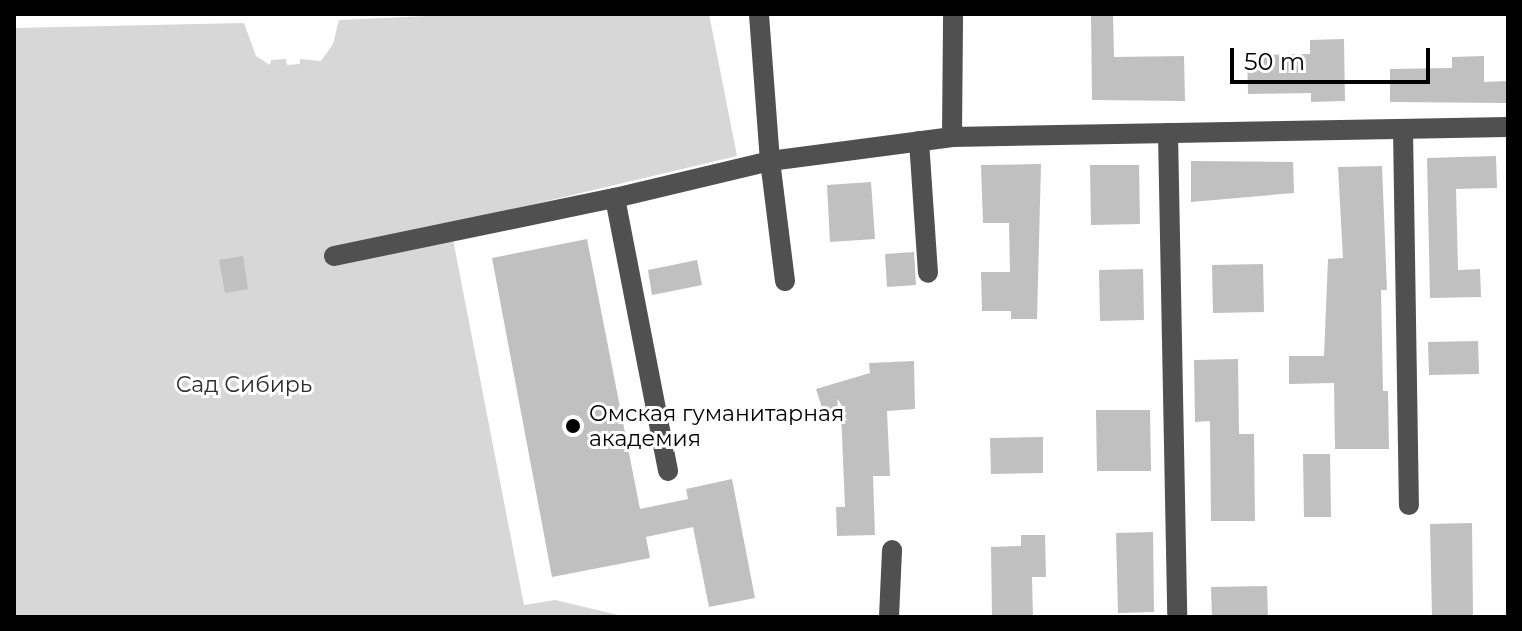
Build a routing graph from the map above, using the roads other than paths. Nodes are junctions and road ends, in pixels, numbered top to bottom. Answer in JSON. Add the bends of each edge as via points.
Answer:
{"nodes":[{"id":1,"x":759,"y":14,"type":"edge"},
{"id":2,"x":953,"y":14,"type":"edge"},
{"id":3,"x":1508,"y":127,"type":"edge"},
{"id":4,"x":1403,"y":129,"type":"junction"},
{"id":5,"x":1168,"y":133,"type":"junction"},
{"id":6,"x":952,"y":137,"type":"junction"},
{"id":7,"x":919,"y":141,"type":"junction"},
{"id":8,"x":770,"y":161,"type":"junction"},
{"id":9,"x":615,"y":198,"type":"junction"},
{"id":10,"x":334,"y":256,"type":"dead end"},
{"id":11,"x":928,"y":273,"type":"dead end"},
{"id":12,"x":785,"y":281,"type":"dead end"},
{"id":13,"x":668,"y":471,"type":"dead end"},
{"id":14,"x":1409,"y":505,"type":"dead end"},
{"id":15,"x":892,"y":550,"type":"dead end"},
{"id":16,"x":889,"y":617,"type":"edge"},
{"id":17,"x":1177,"y":617,"type":"edge"}],
"edges":[{"from":1,"to":8,"type":"street"},
{"from":2,"to":6,"type":"street"},
{"from":3,"to":4,"type":"street"},
{"from":4,"to":5,"type":"street"},
{"from":4,"to":14,"type":"street"},
{"from":5,"to":6,"type":"street"},
{"from":5,"to":17,"type":"street"},
{"from":6,"to":7,"type":"street"},
{"from":7,"to":8,"type":"street"},
{"from":7,"to":11,"type":"street"},
{"from":8,"to":9,"type":"street"},
{"from":8,"to":12,"type":"street"},
{"from":9,"to":10,"type":"street"},
{"from":9,"to":13,"type":"street"},
{"from":15,"to":16,"type":"street"}]}
